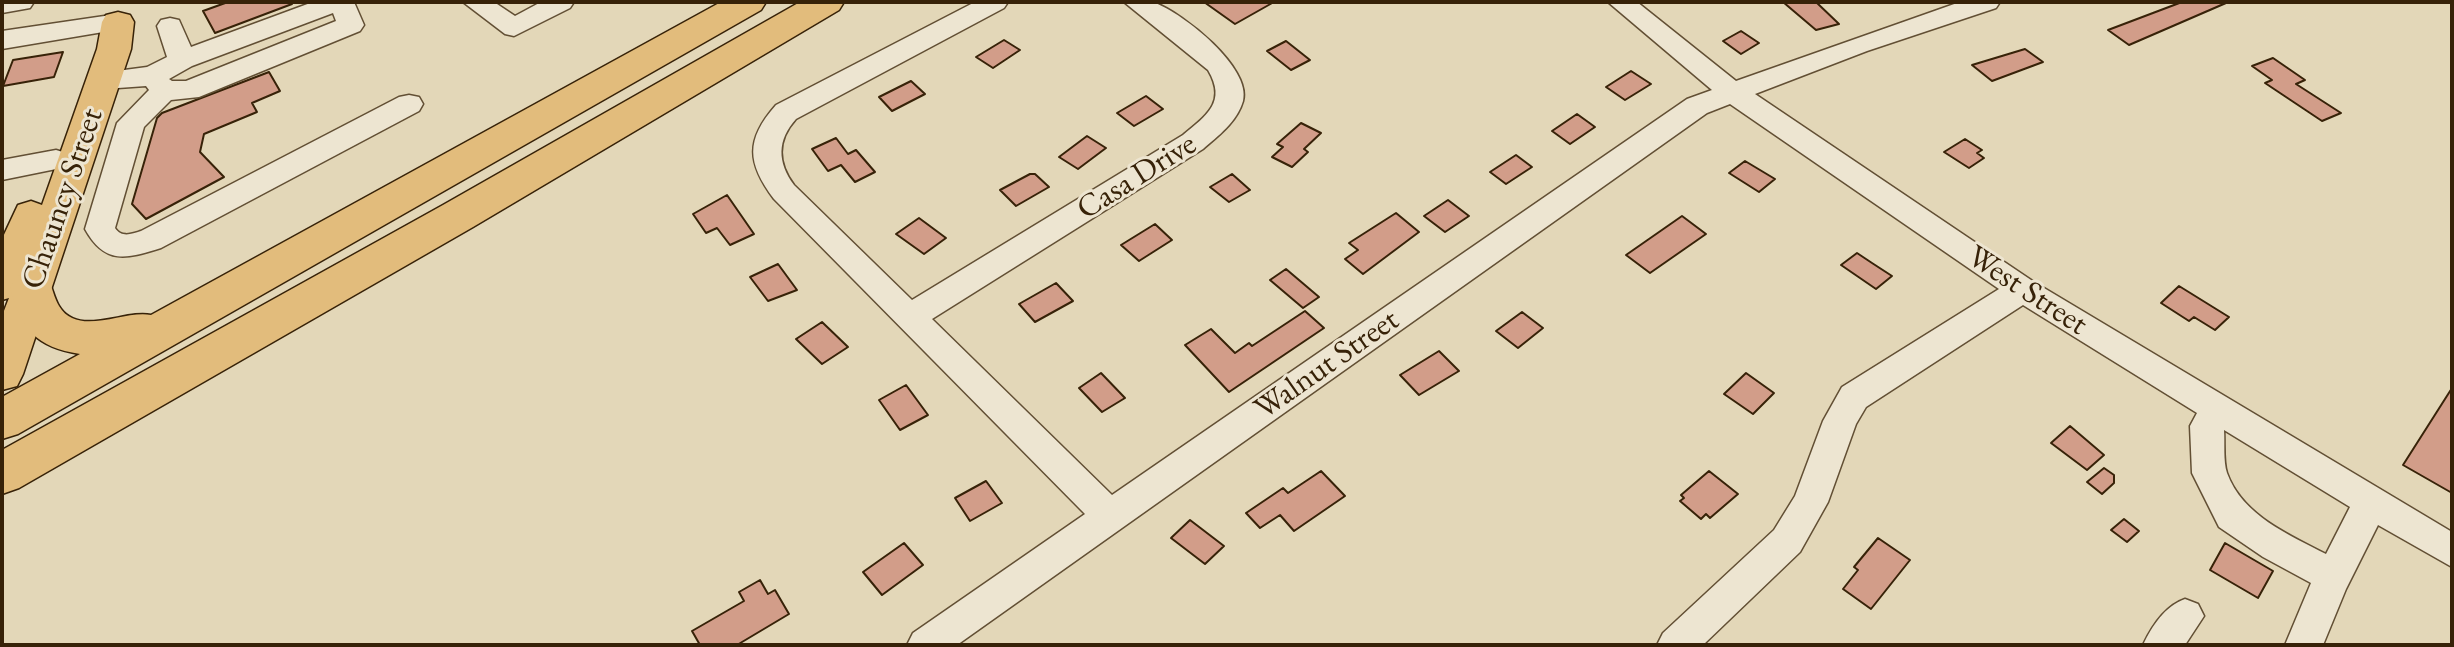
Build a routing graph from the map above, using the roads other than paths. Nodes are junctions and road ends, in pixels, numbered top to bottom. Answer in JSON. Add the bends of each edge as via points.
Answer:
{"nodes":[{"id":1,"x":21,"y":2,"type":"edge"},
{"id":2,"x":340,"y":2,"type":"edge"},
{"id":3,"x":476,"y":2,"type":"edge"},
{"id":4,"x":561,"y":2,"type":"edge"},
{"id":5,"x":748,"y":2,"type":"edge"},
{"id":6,"x":826,"y":2,"type":"edge"},
{"id":7,"x":995,"y":2,"type":"edge"},
{"id":8,"x":1137,"y":2,"type":"edge"},
{"id":9,"x":1621,"y":2,"type":"edge"},
{"id":10,"x":1987,"y":2,"type":"edge"},
{"id":11,"x":2,"y":5,"type":"edge"},
{"id":12,"x":122,"y":12,"type":"edge"},
{"id":13,"x":173,"y":12,"type":"edge"},
{"id":14,"x":2,"y":40,"type":"edge"},
{"id":15,"x":182,"y":60,"type":"junction"},
{"id":16,"x":104,"y":80,"type":"junction"},
{"id":17,"x":158,"y":84,"type":"junction"},
{"id":18,"x":1731,"y":91,"type":"junction"},
{"id":19,"x":409,"y":104,"type":"dead end"},
{"id":20,"x":56,"y":160,"type":"junction"},
{"id":21,"x":2,"y":170,"type":"edge"},
{"id":22,"x":17,"y":287,"type":"edge"},
{"id":23,"x":2023,"y":290,"type":"junction"},
{"id":24,"x":909,"y":317,"type":"junction"},
{"id":25,"x":168,"y":327,"type":"junction"},
{"id":26,"x":2,"y":374,"type":"edge"},
{"id":27,"x":2216,"y":410,"type":"junction"},
{"id":28,"x":2,"y":420,"type":"edge"},
{"id":29,"x":2,"y":474,"type":"edge"},
{"id":30,"x":2371,"y":503,"type":"junction"},
{"id":31,"x":1110,"y":516,"type":"junction"},
{"id":32,"x":2452,"y":551,"type":"edge"},
{"id":33,"x":2334,"y":576,"type":"junction"},
{"id":34,"x":926,"y":645,"type":"edge"},
{"id":35,"x":1676,"y":645,"type":"edge"},
{"id":36,"x":2304,"y":645,"type":"edge"}],
"edges":[{"from":1,"to":11,"type":"street"},
{"from":2,"to":15,"type":"street"},
{"from":2,"to":17,"type":"street","via":[[351,25],[189,90]]},
{"from":3,"to":4,"type":"street","via":[[514,28]]},
{"from":5,"to":25,"type":"highway"},
{"from":6,"to":29,"type":"highway"},
{"from":7,"to":24,"type":"street","via":[[800,102],[768,133],[766,160],[775,181]]},
{"from":8,"to":24,"type":"street","name":"Casa Drive","via":[[1221,66],[1232,87],[1224,116],[1193,142]]},
{"from":9,"to":18,"type":"street","name":"West Street"},
{"from":10,"to":18,"type":"street","name":"Walnut Street"},
{"from":12,"to":14,"type":"street"},
{"from":12,"to":16,"type":"main road","name":"Chauncy Street"},
{"from":12,"to":20,"type":"main road","name":"Chauncy Street"},
{"from":13,"to":15,"type":"street"},
{"from":15,"to":17,"type":"street"},
{"from":16,"to":17,"type":"street"},
{"from":16,"to":22,"type":"main road","name":"Chauncy Street"},
{"from":17,"to":19,"type":"street","via":[[131,123],[100,229],[107,240],[124,247],[150,240]]},
{"from":18,"to":23,"type":"street","name":"West Street"},
{"from":18,"to":31,"type":"street","name":"Walnut Street","via":[[1697,106]]},
{"from":20,"to":21,"type":"street"},
{"from":20,"to":22,"type":"main road","name":"Chauncy Street"},
{"from":22,"to":25,"type":"highway","via":[[44,319],[68,333],[107,337]]},
{"from":22,"to":26,"type":"main road","name":"Chauncy Street"},
{"from":23,"to":27,"type":"street","name":"West Street"},
{"from":23,"to":35,"type":"street","via":[[1854,397],[1810,502],[1787,541]]},
{"from":24,"to":31,"type":"street"},
{"from":25,"to":28,"type":"highway"},
{"from":27,"to":30,"type":"street","name":"West Street"},
{"from":27,"to":33,"type":"street","via":[[2207,426],[2209,473],[2232,516]]},
{"from":30,"to":32,"type":"street","name":"West Street"},
{"from":30,"to":33,"type":"street"},
{"from":31,"to":34,"type":"street","name":"Walnut Street"},
{"from":33,"to":36,"type":"street"}]}
